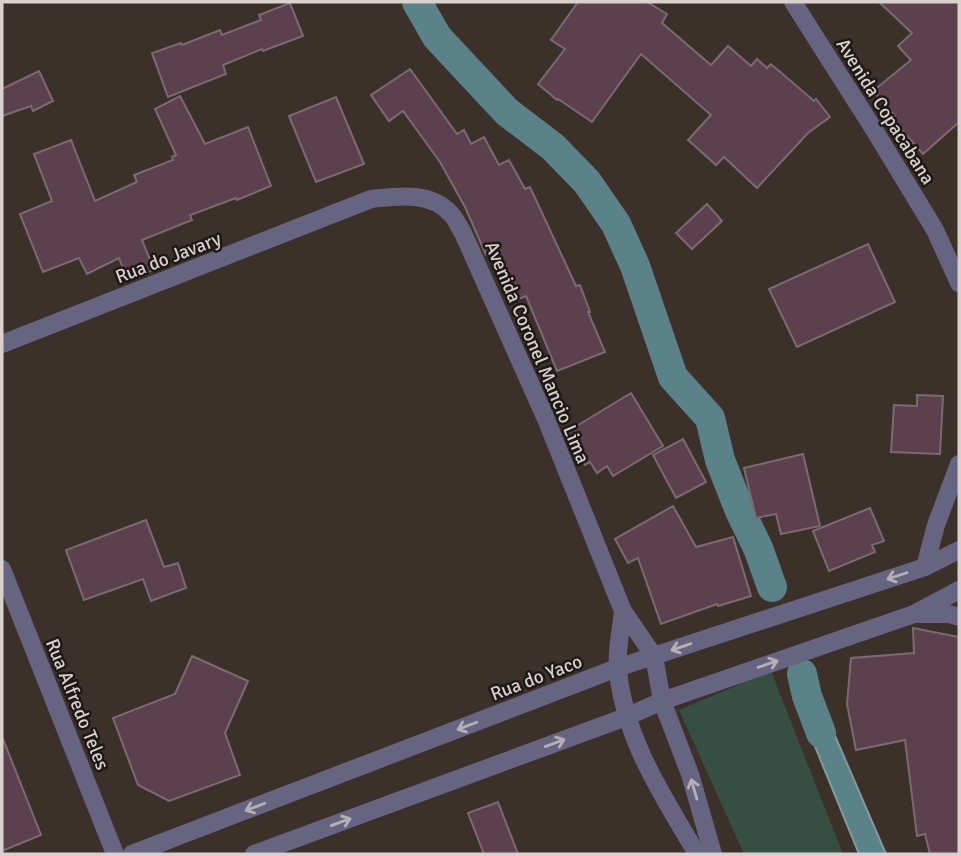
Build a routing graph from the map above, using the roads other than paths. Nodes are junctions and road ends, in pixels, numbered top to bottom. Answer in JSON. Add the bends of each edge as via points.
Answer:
{"nodes":[{"id":1,"x":793,"y":2,"type":"edge"},
{"id":2,"x":349,"y":209,"type":"joint"},
{"id":3,"x":959,"y":283,"type":"edge"},
{"id":4,"x":2,"y":344,"type":"edge"},
{"id":5,"x":959,"y":464,"type":"edge"},
{"id":6,"x":959,"y":550,"type":"edge"},
{"id":7,"x":925,"y":567,"type":"junction"},
{"id":8,"x":2,"y":569,"type":"edge"},
{"id":9,"x":959,"y":590,"type":"edge"},
{"id":10,"x":622,"y":611,"type":"junction"},
{"id":11,"x":914,"y":614,"type":"junction"},
{"id":12,"x":959,"y":617,"type":"edge"},
{"id":13,"x":654,"y":656,"type":"junction"},
{"id":14,"x":617,"y":668,"type":"junction"},
{"id":15,"x":662,"y":701,"type":"junction"},
{"id":16,"x":625,"y":717,"type":"junction"},
{"id":17,"x":115,"y":854,"type":"edge"},
{"id":18,"x":132,"y":854,"type":"edge"},
{"id":19,"x":254,"y":854,"type":"edge"},
{"id":20,"x":697,"y":854,"type":"edge"},
{"id":21,"x":713,"y":854,"type":"edge"}],
"edges":[{"from":1,"to":3,"type":"street","name":"Avenida Copacabana","via":[[935,230]]},
{"from":2,"to":4,"type":"street","name":"Rua do Javary"},
{"from":2,"to":10,"type":"street","name":"Avenida Coronel Mancio Lima","via":[[371,200],[414,196],[433,201],[450,213],[546,419]]},
{"from":5,"to":7,"type":"street"},
{"from":6,"to":7,"type":"street","name":"Rua do Yaco"},
{"from":7,"to":13,"type":"street","name":"Rua do Yaco","one_way":true},
{"from":8,"to":17,"type":"street","name":"Rua Alfredo Teles"},
{"from":9,"to":11,"type":"street"},
{"from":10,"to":13,"type":"street","name":"Avenida Coronel Mancio Lima"},
{"from":10,"to":14,"type":"street","name":"Avenida Coronel Mancio Lima"},
{"from":11,"to":12,"type":"street"},
{"from":15,"to":11,"type":"street","one_way":true},
{"from":13,"to":14,"type":"street","name":"Rua do Yaco"},
{"from":13,"to":15,"type":"street","name":"Avenida Coronel Mancio Lima"},
{"from":14,"to":16,"type":"street","name":"Avenida Coronel Mancio Lima"},
{"from":14,"to":18,"type":"street","name":"Rua do Yaco","one_way":true},
{"from":15,"to":16,"type":"street"},
{"from":21,"to":15,"type":"street","name":"Avenida Coronel Mancio Lima","one_way":true},
{"from":19,"to":16,"type":"street","one_way":true},
{"from":16,"to":20,"type":"street","name":"Avenida Coronel Mancio Lima","via":[[648,772]]}]}
